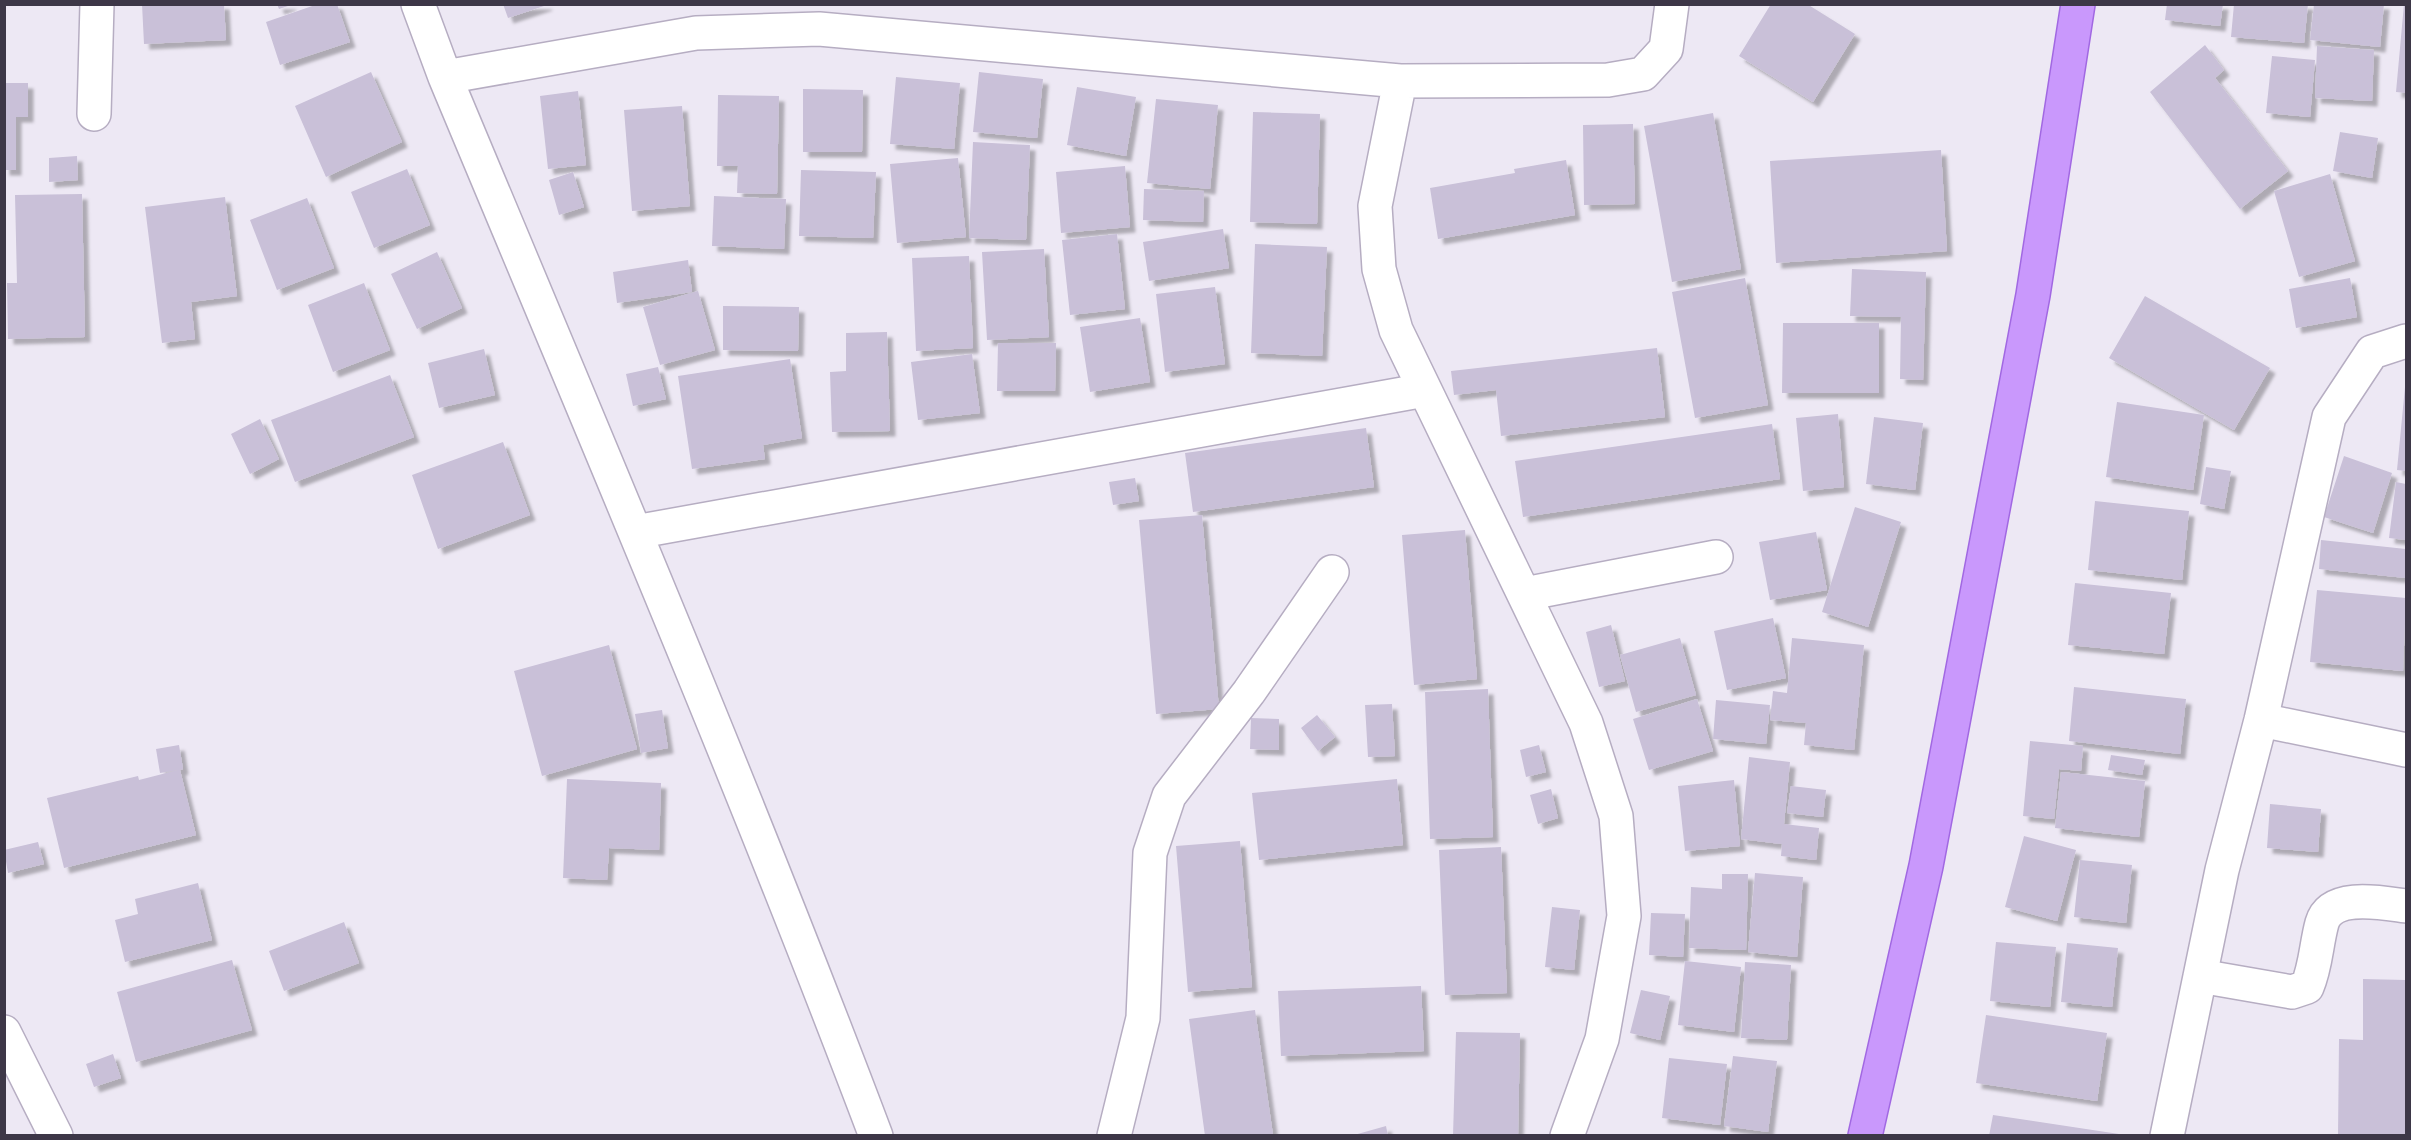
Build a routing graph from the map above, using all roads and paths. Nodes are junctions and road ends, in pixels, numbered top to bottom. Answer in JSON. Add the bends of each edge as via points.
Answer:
{"nodes":[{"id":1,"x":97,"y":4,"type":"edge"},
{"id":2,"x":418,"y":4,"type":"edge"},
{"id":3,"x":1671,"y":4,"type":"edge"},
{"id":4,"x":2078,"y":4,"type":"edge"},
{"id":5,"x":815,"y":16,"type":"edge"},
{"id":6,"x":445,"y":78,"type":"junction"},
{"id":7,"x":1400,"y":81,"type":"junction"},
{"id":8,"x":94,"y":114,"type":"dead end"},
{"id":9,"x":2406,"y":340,"type":"edge"},
{"id":10,"x":1425,"y":390,"type":"junction"},
{"id":11,"x":635,"y":532,"type":"junction"},
{"id":12,"x":1716,"y":557,"type":"dead end"},
{"id":13,"x":1332,"y":572,"type":"dead end"},
{"id":14,"x":1524,"y":594,"type":"junction"},
{"id":15,"x":2261,"y":720,"type":"junction"},
{"id":16,"x":2406,"y":750,"type":"edge"},
{"id":17,"x":2406,"y":906,"type":"edge"},
{"id":18,"x":2200,"y":976,"type":"junction"},
{"id":19,"x":4,"y":1032,"type":"edge"},
{"id":20,"x":56,"y":1136,"type":"edge"},
{"id":21,"x":876,"y":1136,"type":"edge"},
{"id":22,"x":1114,"y":1136,"type":"edge"},
{"id":23,"x":1566,"y":1136,"type":"edge"},
{"id":24,"x":1864,"y":1136,"type":"edge"},
{"id":25,"x":2167,"y":1136,"type":"edge"}],
"edges":[{"from":1,"to":8,"type":"street"},
{"from":2,"to":6,"type":"street"},
{"from":3,"to":7,"type":"street","via":[[1666,49],[1643,74],[1608,80]]},
{"from":4,"to":24,"type":"main road","via":[[2033,295],[1930,843]]},
{"from":5,"to":6,"type":"street"},
{"from":5,"to":7,"type":"street"},
{"from":6,"to":11,"type":"street"},
{"from":7,"to":10,"type":"street","via":[[1375,206],[1379,269],[1396,330]]},
{"from":9,"to":15,"type":"street","via":[[2372,352],[2329,417]]},
{"from":10,"to":11,"type":"street"},
{"from":10,"to":14,"type":"street"},
{"from":11,"to":21,"type":"street","via":[[815,974]]},
{"from":12,"to":14,"type":"street"},
{"from":13,"to":22,"type":"street","via":[[1249,692],[1169,796],[1150,853],[1143,1018]]},
{"from":14,"to":23,"type":"street","via":[[1586,723],[1616,816],[1624,916],[1602,1039]]},
{"from":15,"to":16,"type":"street"},
{"from":15,"to":18,"type":"street","via":[[2222,870]]},
{"from":17,"to":18,"type":"street","via":[[2340,903],[2322,920],[2313,973],[2307,987],[2299,990]]},
{"from":18,"to":25,"type":"street"},
{"from":19,"to":20,"type":"street"}]}
